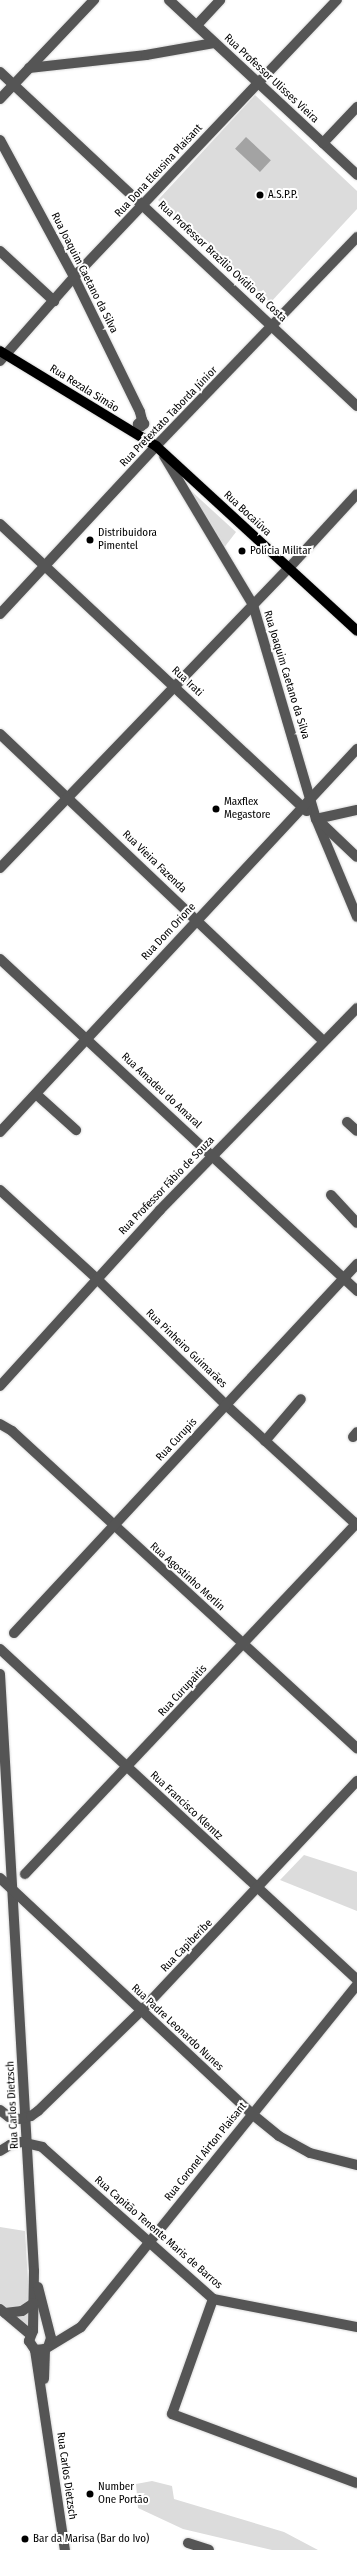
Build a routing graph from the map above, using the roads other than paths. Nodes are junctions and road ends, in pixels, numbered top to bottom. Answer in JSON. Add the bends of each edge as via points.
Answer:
{"nodes":[{"id":1,"x":94,"y":0,"type":"edge"},
{"id":2,"x":170,"y":0,"type":"edge"},
{"id":3,"x":220,"y":0,"type":"edge"},
{"id":4,"x":337,"y":0,"type":"edge"},
{"id":5,"x":197,"y":25,"type":"junction"},
{"id":6,"x":214,"y":43,"type":"junction"},
{"id":7,"x":30,"y":68,"type":"junction"},
{"id":8,"x":0,"y":72,"type":"edge"},
{"id":9,"x":258,"y":83,"type":"junction"},
{"id":10,"x":15,"y":84,"type":"junction"},
{"id":11,"x":0,"y":99,"type":"edge"},
{"id":12,"x":357,"y":107,"type":"edge"},
{"id":13,"x":0,"y":140,"type":"edge"},
{"id":14,"x":323,"y":144,"type":"junction"},
{"id":15,"x":7,"y":152,"type":"junction"},
{"id":16,"x":0,"y":160,"type":"edge"},
{"id":17,"x":357,"y":175,"type":"edge"},
{"id":18,"x":144,"y":205,"type":"junction"},
{"id":19,"x":357,"y":237,"type":"edge"},
{"id":20,"x":0,"y":251,"type":"edge"},
{"id":21,"x":74,"y":277,"type":"junction"},
{"id":22,"x":54,"y":301,"type":"junction"},
{"id":23,"x":272,"y":326,"type":"junction"},
{"id":24,"x":2,"y":355,"type":"edge"},
{"id":25,"x":357,"y":406,"type":"edge"},
{"id":26,"x":142,"y":420,"type":"dead end"},
{"id":27,"x":159,"y":449,"type":"junction"},
{"id":28,"x":357,"y":494,"type":"edge"},
{"id":29,"x":0,"y":524,"type":"edge"},
{"id":30,"x":45,"y":566,"type":"junction"},
{"id":31,"x":289,"y":568,"type":"junction"},
{"id":32,"x":253,"y":605,"type":"junction"},
{"id":33,"x":0,"y":614,"type":"edge"},
{"id":34,"x":357,"y":631,"type":"edge"},
{"id":35,"x":175,"y":687,"type":"junction"},
{"id":36,"x":0,"y":734,"type":"edge"},
{"id":37,"x":357,"y":749,"type":"edge"},
{"id":38,"x":68,"y":797,"type":"junction"},
{"id":39,"x":311,"y":799,"type":"junction"},
{"id":40,"x":303,"y":807,"type":"junction"},
{"id":41,"x":357,"y":810,"type":"edge"},
{"id":42,"x":316,"y":819,"type":"junction"},
{"id":43,"x":357,"y":857,"type":"edge"},
{"id":44,"x":0,"y":868,"type":"edge"},
{"id":45,"x":357,"y":917,"type":"edge"},
{"id":46,"x":197,"y":920,"type":"junction"},
{"id":47,"x":0,"y":959,"type":"edge"},
{"id":48,"x":357,"y":1008,"type":"edge"},
{"id":49,"x":86,"y":1038,"type":"junction"},
{"id":50,"x":324,"y":1041,"type":"junction"},
{"id":51,"x":36,"y":1094,"type":"junction"},
{"id":52,"x":347,"y":1122,"type":"dead end"},
{"id":53,"x":76,"y":1130,"type":"dead end"},
{"id":54,"x":357,"y":1131,"type":"edge"},
{"id":55,"x":0,"y":1132,"type":"edge"},
{"id":56,"x":212,"y":1156,"type":"junction"},
{"id":57,"x":0,"y":1190,"type":"edge"},
{"id":58,"x":331,"y":1195,"type":"dead end"},
{"id":59,"x":357,"y":1223,"type":"edge"},
{"id":60,"x":357,"y":1264,"type":"edge"},
{"id":61,"x":97,"y":1279,"type":"junction"},
{"id":62,"x":343,"y":1279,"type":"junction"},
{"id":63,"x":357,"y":1291,"type":"edge"},
{"id":64,"x":0,"y":1386,"type":"edge"},
{"id":65,"x":302,"y":1399,"type":"dead end"},
{"id":66,"x":226,"y":1405,"type":"junction"},
{"id":67,"x":0,"y":1424,"type":"edge"},
{"id":68,"x":264,"y":1441,"type":"junction"},
{"id":69,"x":357,"y":1524,"type":"edge"},
{"id":70,"x":113,"y":1526,"type":"junction"},
{"id":71,"x":14,"y":1633,"type":"dead end"},
{"id":72,"x":243,"y":1644,"type":"junction"},
{"id":73,"x":0,"y":1649,"type":"edge"},
{"id":74,"x":0,"y":1674,"type":"edge"},
{"id":75,"x":357,"y":1748,"type":"edge"},
{"id":76,"x":127,"y":1767,"type":"junction"},
{"id":77,"x":357,"y":1781,"type":"edge"},
{"id":78,"x":25,"y":1874,"type":"dead end"},
{"id":79,"x":0,"y":1878,"type":"edge"},
{"id":80,"x":12,"y":1889,"type":"junction"},
{"id":81,"x":258,"y":1889,"type":"junction"},
{"id":82,"x":357,"y":1980,"type":"edge"},
{"id":83,"x":357,"y":1985,"type":"edge"},
{"id":84,"x":141,"y":2011,"type":"junction"},
{"id":85,"x":0,"y":2110,"type":"edge"},
{"id":86,"x":252,"y":2114,"type":"junction"},
{"id":87,"x":25,"y":2118,"type":"junction"},
{"id":88,"x":27,"y":2142,"type":"junction"},
{"id":89,"x":0,"y":2151,"type":"edge"},
{"id":90,"x":357,"y":2165,"type":"edge"},
{"id":91,"x":149,"y":2242,"type":"junction"},
{"id":92,"x":34,"y":2272,"type":"junction"},
{"id":93,"x":213,"y":2299,"type":"junction"},
{"id":94,"x":34,"y":2303,"type":"junction"},
{"id":95,"x":2,"y":2311,"type":"edge"},
{"id":96,"x":357,"y":2327,"type":"edge"},
{"id":97,"x":47,"y":2332,"type":"junction"},
{"id":98,"x":32,"y":2333,"type":"junction"},
{"id":99,"x":72,"y":2333,"type":"junction"},
{"id":100,"x":43,"y":2349,"type":"junction"},
{"id":101,"x":357,"y":2483,"type":"edge"},
{"id":102,"x":188,"y":2543,"type":"dead end"},
{"id":103,"x":65,"y":2550,"type":"edge"},
{"id":104,"x":209,"y":2550,"type":"edge"}],
"edges":[{"from":1,"to":7,"type":"street"},
{"from":2,"to":5,"type":"street","name":"Rua Professor Ulisses Vieira"},
{"from":3,"to":5,"type":"street"},
{"from":4,"to":9,"type":"street","name":"Rua Dona Eleusina Plaisant"},
{"from":5,"to":6,"type":"street","name":"Rua Professor Ulisses Vieira"},
{"from":6,"to":7,"type":"street","via":[[146,55]]},
{"from":6,"to":9,"type":"street","name":"Rua Professor Ulisses Vieira"},
{"from":7,"to":10,"type":"street"},
{"from":8,"to":10,"type":"street","name":"Rua Professor Brazílio Ovídio da Costa"},
{"from":9,"to":14,"type":"street","name":"Rua Professor Ulisses Vieira"},
{"from":9,"to":18,"type":"street","name":"Rua Dona Eleusina Plaisant"},
{"from":10,"to":11,"type":"street"},
{"from":10,"to":18,"type":"street","name":"Rua Professor Brazílio Ovídio da Costa"},
{"from":12,"to":14,"type":"street"},
{"from":13,"to":15,"type":"street","name":"Rua Joaquim Caetano da Silva"},
{"from":14,"to":17,"type":"street","name":"Rua Professor Ulisses Vieira"},
{"from":15,"to":16,"type":"street"},
{"from":15,"to":21,"type":"street","name":"Rua Joaquim Caetano da Silva"},
{"from":18,"to":21,"type":"street","name":"Rua Dona Eleusina Plaisant"},
{"from":18,"to":23,"type":"street","name":"Rua Professor Brazílio Ovídio da Costa"},
{"from":19,"to":23,"type":"street","name":"Rua Pretextato Taborda Júnior"},
{"from":20,"to":22,"type":"street"},
{"from":21,"to":22,"type":"street","name":"Rua Dona Eleusina Plaisant"},
{"from":21,"to":26,"type":"street","name":"Rua Joaquim Caetano da Silva"},
{"from":22,"to":24,"type":"street","name":"Rua Dona Eleusina Plaisant"},
{"from":23,"to":25,"type":"street","name":"Rua Professor Brazílio Ovídio da Costa"},
{"from":23,"to":27,"type":"street","name":"Rua Pretextato Taborda Júnior"},
{"from":24,"to":27,"type":"main road","name":"Rua Rezala Simão"},
{"from":27,"to":30,"type":"street","name":"Rua Pretextato Taborda Júnior"},
{"from":27,"to":31,"type":"main road","name":"Rua Bocaiúva"},
{"from":27,"to":32,"type":"street","name":"Rua Joaquim Caetano da Silva"},
{"from":28,"to":31,"type":"street"},
{"from":29,"to":30,"type":"street","name":"Rua Irati"},
{"from":30,"to":33,"type":"street","name":"Rua Pretextato Taborda Júnior"},
{"from":30,"to":35,"type":"street","name":"Rua Irati"},
{"from":31,"to":32,"type":"street"},
{"from":31,"to":34,"type":"main road","name":"Rua Bocaiúva"},
{"from":32,"to":35,"type":"street"},
{"from":32,"to":39,"type":"street","name":"Rua Joaquim Caetano da Silva"},
{"from":35,"to":38,"type":"street"},
{"from":35,"to":40,"type":"street","name":"Rua Irati"},
{"from":36,"to":38,"type":"street","name":"Rua Vieira Fazenda"},
{"from":37,"to":39,"type":"street","name":"Rua Dom Orione"},
{"from":38,"to":44,"type":"street"},
{"from":38,"to":46,"type":"street","name":"Rua Vieira Fazenda"},
{"from":39,"to":40,"type":"street","name":"Rua Dom Orione"},
{"from":39,"to":42,"type":"street","name":"Rua Joaquim Caetano da Silva"},
{"from":40,"to":42,"type":"street","name":"Rua Irati"},
{"from":40,"to":46,"type":"street","name":"Rua Dom Orione"},
{"from":41,"to":42,"type":"street"},
{"from":42,"to":43,"type":"street","name":"Rua Irati"},
{"from":42,"to":45,"type":"street","name":"Rua Joaquim Caetano da Silva"},
{"from":46,"to":49,"type":"street","name":"Rua Dom Orione"},
{"from":46,"to":50,"type":"street","name":"Rua Vieira Fazenda"},
{"from":47,"to":49,"type":"street","name":"Rua Amadeu do Amaral"},
{"from":48,"to":50,"type":"street","name":"Rua Professor Fábio de Souza"},
{"from":49,"to":51,"type":"street","name":"Rua Dom Orione"},
{"from":49,"to":56,"type":"street","name":"Rua Amadeu do Amaral"},
{"from":50,"to":56,"type":"street","name":"Rua Professor Fábio de Souza"},
{"from":51,"to":53,"type":"street"},
{"from":51,"to":55,"type":"street","name":"Rua Dom Orione"},
{"from":52,"to":54,"type":"street"},
{"from":56,"to":61,"type":"street","name":"Rua Professor Fábio de Souza"},
{"from":56,"to":62,"type":"street","name":"Rua Amadeu do Amaral"},
{"from":57,"to":61,"type":"street","name":"Rua Pinheiro Guimarães"},
{"from":58,"to":59,"type":"street"},
{"from":60,"to":62,"type":"street","name":"Rua Curupis"},
{"from":61,"to":64,"type":"street","name":"Rua Professor Fábio de Souza"},
{"from":61,"to":66,"type":"street","name":"Rua Pinheiro Guimarães"},
{"from":62,"to":63,"type":"street","name":"Rua Amadeu do Amaral"},
{"from":62,"to":66,"type":"street","name":"Rua Curupis"},
{"from":65,"to":68,"type":"street"},
{"from":66,"to":68,"type":"street","name":"Rua Pinheiro Guimarães"},
{"from":66,"to":70,"type":"street","name":"Rua Curupis"},
{"from":67,"to":70,"type":"street","name":"Rua Agostinho Merlin","via":[[12,1431]]},
{"from":68,"to":69,"type":"street","name":"Rua Pinheiro Guimarães"},
{"from":69,"to":72,"type":"street","name":"Rua Curupaitis"},
{"from":70,"to":71,"type":"street","name":"Rua Curupis"},
{"from":70,"to":72,"type":"street","name":"Rua Agostinho Merlin"},
{"from":72,"to":75,"type":"street","name":"Rua Agostinho Merlin"},
{"from":72,"to":76,"type":"street","name":"Rua Curupaitis"},
{"from":73,"to":76,"type":"street","name":"Rua Francisco Klemtz"},
{"from":74,"to":80,"type":"street","name":"Rua Carlos Dietzsch"},
{"from":76,"to":78,"type":"street","name":"Rua Curupaitis"},
{"from":76,"to":81,"type":"street","name":"Rua Francisco Klemtz"},
{"from":77,"to":81,"type":"street","name":"Rua Capiberibe"},
{"from":79,"to":80,"type":"street","name":"Rua Padre Leonardo Nunes"},
{"from":80,"to":84,"type":"street","name":"Rua Padre Leonardo Nunes"},
{"from":80,"to":87,"type":"street","name":"Rua Carlos Dietzsch"},
{"from":81,"to":82,"type":"street","name":"Rua Francisco Klemtz"},
{"from":81,"to":84,"type":"street","name":"Rua Capiberibe"},
{"from":83,"to":86,"type":"street","name":"Rua Coronel Airton Plaisant"},
{"from":84,"to":86,"type":"street","name":"Rua Padre Leonardo Nunes"},
{"from":84,"to":87,"type":"street","name":"Rua Capiberibe","via":[[38,2111]]},
{"from":85,"to":87,"type":"street","via":[[13,2118]]},
{"from":86,"to":90,"type":"street","name":"Rua Padre Leonardo Nunes","via":[[279,2136],[310,2153]]},
{"from":86,"to":91,"type":"street","name":"Rua Coronel Airton Plaisant"},
{"from":87,"to":88,"type":"street","name":"Rua Carlos Dietzsch"},
{"from":88,"to":89,"type":"street","via":[[10,2145]]},
{"from":88,"to":91,"type":"street","name":"Rua Capitão Tenente Maris de Barros","via":[[42,2147]]},
{"from":88,"to":92,"type":"street","name":"Rua Carlos Dietzsch"},
{"from":91,"to":93,"type":"street","name":"Rua Capitão Tenente Maris de Barros"},
{"from":91,"to":99,"type":"street","name":"Rua Coronel Airton Plaisant","via":[[80,2327]]},
{"from":92,"to":94,"type":"street","name":"Rua Carlos Dietzsch"},
{"from":92,"to":97,"type":"street","name":"Rua Carlos Dietzsch"},
{"from":93,"to":96,"type":"street","name":"Rua Capitão Tenente Maris de Barros"},
{"from":93,"to":101,"type":"street","via":[[172,2414]]},
{"from":94,"to":95,"type":"street","via":[[22,2311]]},
{"from":94,"to":98,"type":"street","name":"Rua Carlos Dietzsch"},
{"from":95,"to":98,"type":"street"},
{"from":97,"to":98,"type":"street","via":[[40,2329]]},
{"from":97,"to":99,"type":"street"},
{"from":97,"to":100,"type":"street","name":"Rua Carlos Dietzsch","via":[[51,2341]]},
{"from":98,"to":100,"type":"street","name":"Rua Carlos Dietzsch","via":[[30,2344]]},
{"from":99,"to":100,"type":"street","name":"Rua Coronel Airton Plaisant"},
{"from":100,"to":103,"type":"street","name":"Rua Carlos Dietzsch","via":[[44,2405]]},
{"from":102,"to":104,"type":"street"}]}
